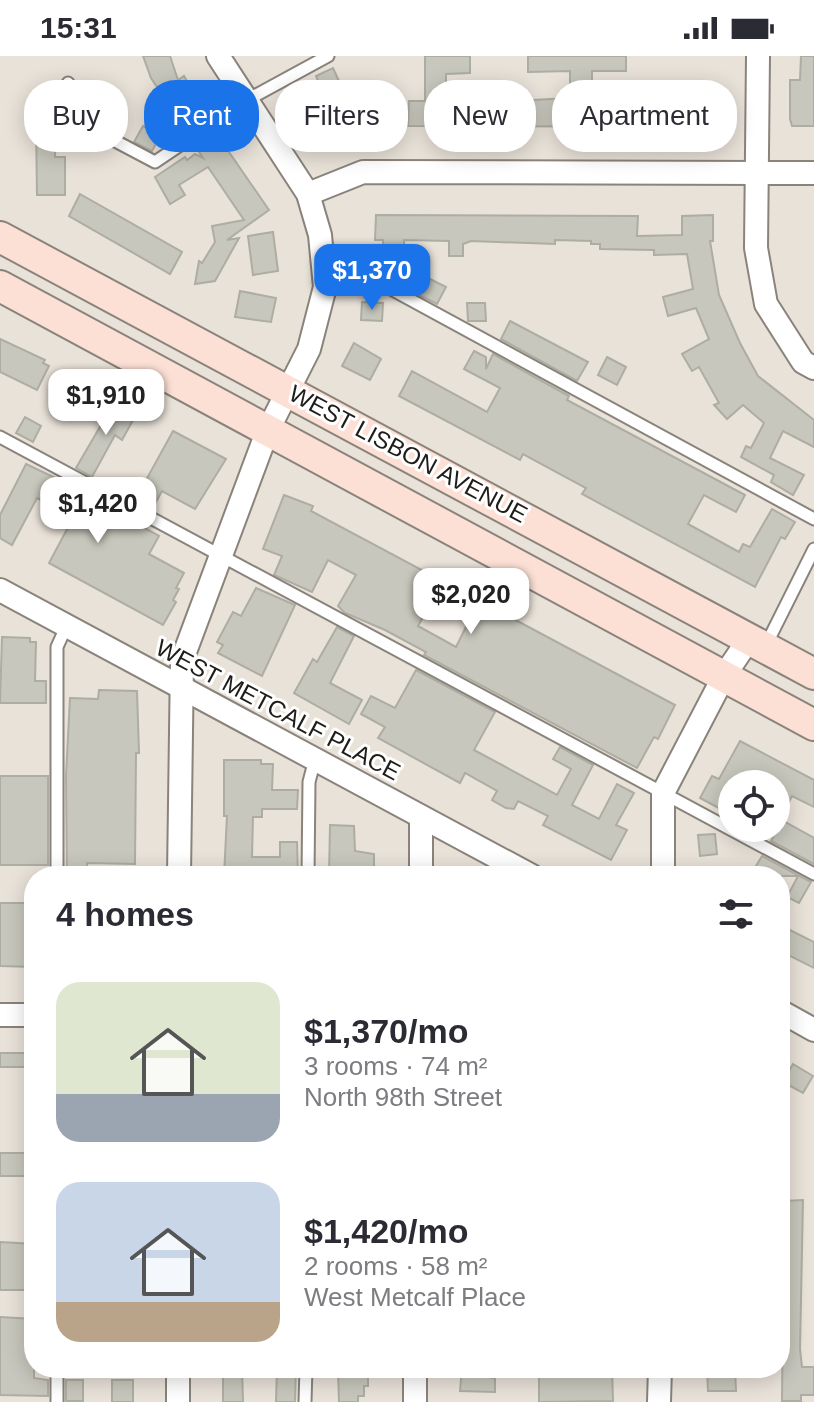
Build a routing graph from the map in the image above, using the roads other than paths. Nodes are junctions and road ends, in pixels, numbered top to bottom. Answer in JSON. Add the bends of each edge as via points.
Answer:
{"nodes":[{"id":1,"x":218,"y":56,"type":"edge"},
{"id":2,"x":328,"y":56,"type":"edge"},
{"id":3,"x":758,"y":56,"type":"edge"},
{"id":4,"x":234,"y":80,"type":"edge"},
{"id":5,"x":259,"y":93,"type":"edge"},
{"id":6,"x":259,"y":118,"type":"edge"},
{"id":7,"x":128,"y":148,"type":"edge"},
{"id":8,"x":170,"y":152,"type":"edge"},
{"id":9,"x":757,"y":172,"type":"junction"},
{"id":10,"x":814,"y":173,"type":"edge"},
{"id":11,"x":308,"y":194,"type":"junction"},
{"id":12,"x":0,"y":237,"type":"edge"},
{"id":13,"x":0,"y":286,"type":"edge"},
{"id":14,"x":325,"y":287,"type":"junction"},
{"id":15,"x":814,"y":368,"type":"edge"},
{"id":16,"x":288,"y":390,"type":"junction"},
{"id":17,"x":267,"y":432,"type":"junction"},
{"id":18,"x":0,"y":437,"type":"edge"},
{"id":19,"x":814,"y":519,"type":"edge"},
{"id":20,"x":814,"y":549,"type":"edge"},
{"id":21,"x":220,"y":556,"type":"junction"},
{"id":22,"x":0,"y":590,"type":"edge"},
{"id":23,"x":66,"y":627,"type":"junction"},
{"id":24,"x":757,"y":643,"type":"junction"},
{"id":25,"x":814,"y":674,"type":"edge"},
{"id":26,"x":724,"y":676,"type":"junction"},
{"id":27,"x":180,"y":685,"type":"junction"},
{"id":28,"x":814,"y":725,"type":"edge"},
{"id":29,"x":315,"y":759,"type":"junction"},
{"id":30,"x":663,"y":793,"type":"junction"},
{"id":31,"x":421,"y":817,"type":"junction"},
{"id":32,"x":57,"y":866,"type":"edge"},
{"id":33,"x":179,"y":866,"type":"edge"},
{"id":34,"x":308,"y":866,"type":"edge"},
{"id":35,"x":421,"y":866,"type":"edge"},
{"id":36,"x":513,"y":866,"type":"edge"},
{"id":37,"x":663,"y":866,"type":"edge"},
{"id":38,"x":814,"y":874,"type":"edge"},
{"id":39,"x":0,"y":1015,"type":"edge"},
{"id":40,"x":24,"y":1015,"type":"edge"},
{"id":41,"x":790,"y":1017,"type":"edge"},
{"id":42,"x":814,"y":1030,"type":"edge"},
{"id":43,"x":57,"y":1378,"type":"edge"},
{"id":44,"x":178,"y":1378,"type":"edge"},
{"id":45,"x":306,"y":1378,"type":"edge"},
{"id":46,"x":415,"y":1378,"type":"edge"},
{"id":47,"x":660,"y":1378,"type":"edge"},
{"id":48,"x":57,"y":1402,"type":"edge"},
{"id":49,"x":178,"y":1402,"type":"edge"},
{"id":50,"x":305,"y":1402,"type":"edge"},
{"id":51,"x":415,"y":1402,"type":"edge"},
{"id":52,"x":659,"y":1402,"type":"edge"}],
"edges":[{"from":1,"to":4,"type":"street"},
{"from":2,"to":5,"type":"lane"},
{"from":3,"to":9,"type":"street"},
{"from":6,"to":11,"type":"street"},
{"from":7,"to":8,"type":"lane","via":[[155,162]]},
{"from":9,"to":10,"type":"street"},
{"from":9,"to":11,"type":"street","via":[[363,172]]},
{"from":9,"to":15,"type":"street","via":[[756,248],[766,304],[803,362]]},
{"from":11,"to":14,"type":"street","via":[[320,235]]},
{"from":12,"to":16,"type":"main road","name":"WEST LISBON AVENUE"},
{"from":13,"to":17,"type":"main road","name":"WEST LISBON AVENUE"},
{"from":14,"to":16,"type":"street","via":[[314,336]]},
{"from":14,"to":19,"type":"lane","via":[[389,288]]},
{"from":16,"to":17,"type":"street"},
{"from":16,"to":24,"type":"main road","name":"WEST LISBON AVENUE"},
{"from":17,"to":21,"type":"street"},
{"from":17,"to":26,"type":"main road","name":"WEST LISBON AVENUE"},
{"from":18,"to":21,"type":"lane"},
{"from":20,"to":24,"type":"lane"},
{"from":21,"to":27,"type":"street","via":[[182,660]]},
{"from":21,"to":30,"type":"lane"},
{"from":22,"to":23,"type":"street","name":"WEST METCALF PLACE"},
{"from":23,"to":27,"type":"street","name":"WEST METCALF PLACE"},
{"from":23,"to":32,"type":"lane","via":[[57,647]]},
{"from":24,"to":25,"type":"main road","name":"WEST LISBON AVENUE"},
{"from":24,"to":26,"type":"street"},
{"from":26,"to":28,"type":"main road","name":"WEST LISBON AVENUE"},
{"from":26,"to":30,"type":"street"},
{"from":27,"to":29,"type":"street","name":"WEST METCALF PLACE"},
{"from":27,"to":33,"type":"street"},
{"from":29,"to":31,"type":"street","name":"WEST METCALF PLACE"},
{"from":29,"to":34,"type":"lane","via":[[309,782]]},
{"from":30,"to":37,"type":"street"},
{"from":30,"to":38,"type":"lane"},
{"from":31,"to":35,"type":"street"},
{"from":31,"to":36,"type":"street","name":"WEST METCALF PLACE"},
{"from":39,"to":40,"type":"street"},
{"from":41,"to":42,"type":"street"},
{"from":43,"to":48,"type":"lane"},
{"from":44,"to":49,"type":"street"},
{"from":45,"to":50,"type":"lane"},
{"from":46,"to":51,"type":"street"},
{"from":47,"to":52,"type":"street"}]}
